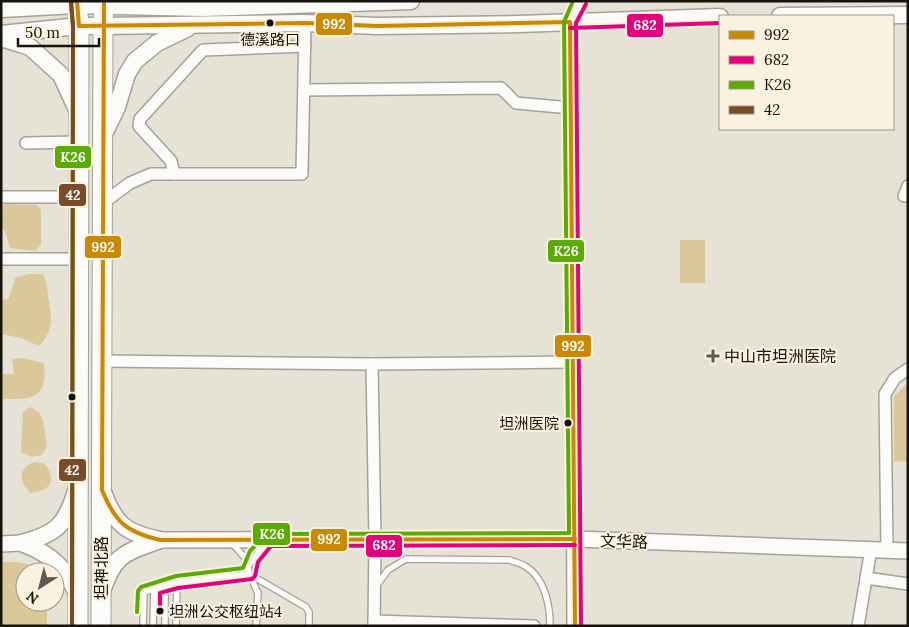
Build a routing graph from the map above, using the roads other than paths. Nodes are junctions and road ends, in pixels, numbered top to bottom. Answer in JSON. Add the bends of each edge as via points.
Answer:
{"nodes":[{"id":1,"x":411,"y":1,"type":"edge"},
{"id":2,"x":580,"y":1,"type":"edge"},
{"id":3,"x":77,"y":3,"type":"edge"},
{"id":4,"x":104,"y":4,"type":"edge"},
{"id":5,"x":195,"y":5,"type":"edge"},
{"id":6,"x":1,"y":9,"type":"edge"},
{"id":7,"x":894,"y":15,"type":"edge"},
{"id":8,"x":908,"y":15,"type":"edge"},
{"id":9,"x":719,"y":18,"type":"edge"},
{"id":10,"x":570,"y":22,"type":"junction"},
{"id":11,"x":305,"y":23,"type":"junction"},
{"id":12,"x":203,"y":25,"type":"junction"},
{"id":13,"x":79,"y":26,"type":"junction"},
{"id":14,"x":103,"y":26,"type":"junction"},
{"id":15,"x":1,"y":34,"type":"edge"},
{"id":16,"x":1,"y":38,"type":"edge"},
{"id":17,"x":305,"y":46,"type":"junction"},
{"id":18,"x":304,"y":90,"type":"junction"},
{"id":19,"x":570,"y":108,"type":"junction"},
{"id":20,"x":78,"y":112,"type":"junction"},
{"id":21,"x":102,"y":138,"type":"junction"},
{"id":22,"x":78,"y":142,"type":"junction"},
{"id":23,"x":26,"y":143,"type":"dead end"},
{"id":24,"x":174,"y":174,"type":"junction"},
{"id":25,"x":908,"y":186,"type":"edge"},
{"id":26,"x":908,"y":196,"type":"edge"},
{"id":27,"x":1,"y":197,"type":"edge"},
{"id":28,"x":78,"y":197,"type":"junction"},
{"id":29,"x":103,"y":203,"type":"junction"},
{"id":30,"x":1,"y":259,"type":"edge"},
{"id":31,"x":78,"y":259,"type":"junction"},
{"id":32,"x":102,"y":360,"type":"junction"},
{"id":33,"x":574,"y":362,"type":"junction"},
{"id":34,"x":372,"y":364,"type":"junction"},
{"id":35,"x":908,"y":369,"type":"edge"},
{"id":36,"x":78,"y":484,"type":"junction"},
{"id":37,"x":102,"y":490,"type":"junction"},
{"id":38,"x":575,"y":539,"type":"junction"},
{"id":39,"x":160,"y":540,"type":"junction"},
{"id":40,"x":227,"y":540,"type":"junction"},
{"id":41,"x":268,"y":540,"type":"junction"},
{"id":42,"x":374,"y":540,"type":"junction"},
{"id":43,"x":22,"y":543,"type":"junction"},
{"id":44,"x":1,"y":544,"type":"edge"},
{"id":45,"x":871,"y":549,"type":"junction"},
{"id":46,"x":887,"y":550,"type":"junction"},
{"id":47,"x":908,"y":550,"type":"edge"},
{"id":48,"x":249,"y":565,"type":"junction"},
{"id":49,"x":249,"y":574,"type":"junction"},
{"id":50,"x":866,"y":578,"type":"junction"},
{"id":51,"x":177,"y":582,"type":"junction"},
{"id":52,"x":908,"y":584,"type":"edge"},
{"id":53,"x":165,"y":585,"type":"junction"},
{"id":54,"x":154,"y":588,"type":"junction"},
{"id":55,"x":374,"y":589,"type":"junction"},
{"id":56,"x":101,"y":595,"type":"junction"},
{"id":57,"x":78,"y":596,"type":"junction"},
{"id":58,"x":374,"y":623,"type":"edge"},
{"id":59,"x":444,"y":624,"type":"edge"},
{"id":60,"x":78,"y":626,"type":"edge"},
{"id":61,"x":101,"y":626,"type":"edge"},
{"id":62,"x":143,"y":626,"type":"edge"},
{"id":63,"x":153,"y":626,"type":"edge"},
{"id":64,"x":165,"y":626,"type":"edge"},
{"id":65,"x":176,"y":626,"type":"edge"},
{"id":66,"x":256,"y":626,"type":"edge"},
{"id":67,"x":309,"y":626,"type":"edge"},
{"id":68,"x":534,"y":626,"type":"edge"},
{"id":69,"x":550,"y":626,"type":"edge"},
{"id":70,"x":575,"y":626,"type":"edge"},
{"id":71,"x":858,"y":626,"type":"edge"}],
"edges":[{"from":1,"to":5,"type":"main road"},
{"from":2,"to":10,"type":"street"},
{"from":3,"to":4,"type":"main road"},
{"from":3,"to":6,"type":"main road"},
{"from":3,"to":13,"type":"main road","name":"坦神北路"},
{"from":4,"to":5,"type":"main road"},
{"from":4,"to":14,"type":"main road","name":"坦神北路"},
{"from":7,"to":8,"type":"main road"},
{"from":9,"to":10,"type":"main road"},
{"from":10,"to":11,"type":"main road","via":[[377,26]]},
{"from":10,"to":19,"type":"street"},
{"from":11,"to":12,"type":"main road"},
{"from":11,"to":17,"type":"street"},
{"from":12,"to":14,"type":"main road"},
{"from":12,"to":21,"type":"main road","via":[[168,37],[135,61]]},
{"from":13,"to":14,"type":"main road"},
{"from":13,"to":15,"type":"main road"},
{"from":13,"to":20,"type":"main road","name":"坦神北路"},
{"from":14,"to":21,"type":"main road","name":"坦神北路"},
{"from":16,"to":20,"type":"main road","via":[[30,48],[61,75]]},
{"from":17,"to":18,"type":"street"},
{"from":17,"to":24,"type":"street","via":[[203,50],[140,119],[139,126],[171,161]]},
{"from":18,"to":19,"type":"street","via":[[501,88],[516,103]]},
{"from":18,"to":24,"type":"street","via":[[302,174]]},
{"from":19,"to":33,"type":"street"},
{"from":20,"to":22,"type":"main road","name":"坦神北路"},
{"from":21,"to":29,"type":"main road","name":"坦神北路"},
{"from":22,"to":23,"type":"street"},
{"from":22,"to":28,"type":"main road","name":"坦神北路"},
{"from":24,"to":29,"type":"street","via":[[151,174],[130,183]]},
{"from":25,"to":26,"type":"street","via":[[904,196]]},
{"from":27,"to":28,"type":"street"},
{"from":28,"to":31,"type":"main road","name":"坦神北路"},
{"from":29,"to":32,"type":"main road","name":"坦神北路"},
{"from":30,"to":31,"type":"street"},
{"from":31,"to":36,"type":"main road","name":"坦神北路"},
{"from":32,"to":34,"type":"street"},
{"from":32,"to":37,"type":"main road","name":"坦神北路"},
{"from":33,"to":34,"type":"street"},
{"from":33,"to":38,"type":"street"},
{"from":34,"to":42,"type":"street"},
{"from":35,"to":46,"type":"street","via":[[895,378],[885,394]]},
{"from":36,"to":43,"type":"main road","via":[[61,524],[52,533]]},
{"from":36,"to":57,"type":"main road","name":"坦神北路"},
{"from":37,"to":39,"type":"main road","via":[[119,523],[135,534]]},
{"from":37,"to":56,"type":"main road","name":"坦神北路"},
{"from":38,"to":42,"type":"street","name":"文华路"},
{"from":38,"to":45,"type":"street","name":"文华路"},
{"from":38,"to":70,"type":"street"},
{"from":39,"to":40,"type":"street","name":"文华路"},
{"from":39,"to":56,"type":"main road","via":[[122,555],[106,578]]},
{"from":40,"to":41,"type":"street","name":"文华路"},
{"from":40,"to":48,"type":"lane","via":[[243,554]]},
{"from":41,"to":42,"type":"street","name":"文华路"},
{"from":41,"to":48,"type":"lane"},
{"from":42,"to":55,"type":"street"},
{"from":43,"to":44,"type":"street"},
{"from":43,"to":57,"type":"main road","via":[[52,557],[72,582]]},
{"from":45,"to":46,"type":"street","name":"文华路"},
{"from":45,"to":50,"type":"street"},
{"from":46,"to":47,"type":"street","name":"文华路"},
{"from":48,"to":49,"type":"lane"},
{"from":49,"to":51,"type":"lane"},
{"from":49,"to":66,"type":"lane","via":[[258,593]]},
{"from":49,"to":67,"type":"lane","via":[[306,607]]},
{"from":50,"to":52,"type":"street"},
{"from":50,"to":71,"type":"street"},
{"from":51,"to":53,"type":"lane"},
{"from":51,"to":65,"type":"lane"},
{"from":53,"to":54,"type":"lane"},
{"from":53,"to":64,"type":"lane"},
{"from":54,"to":62,"type":"lane","via":[[144,592]]},
{"from":54,"to":63,"type":"lane"},
{"from":55,"to":58,"type":"street"},
{"from":55,"to":69,"type":"lane","via":[[388,570],[406,559],[510,560],[526,566],[545,590]]},
{"from":56,"to":61,"type":"main road","name":"坦神北路"},
{"from":57,"to":60,"type":"main road","name":"坦神北路"},
{"from":58,"to":59,"type":"street"},
{"from":59,"to":68,"type":"street"}]}
